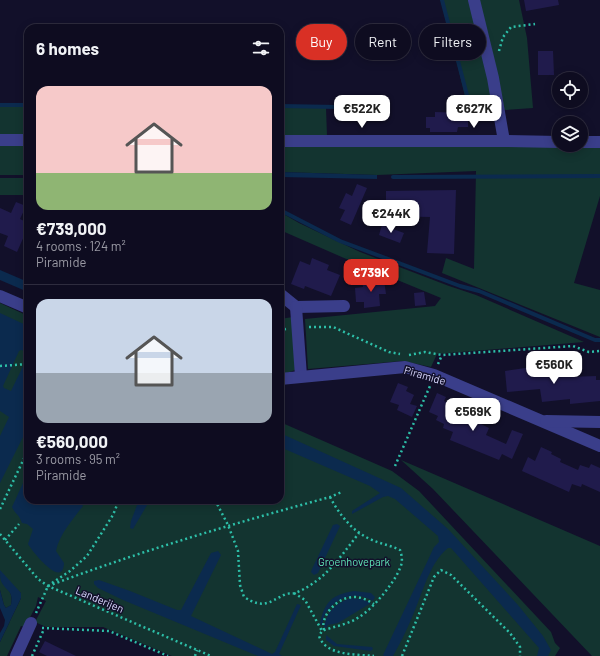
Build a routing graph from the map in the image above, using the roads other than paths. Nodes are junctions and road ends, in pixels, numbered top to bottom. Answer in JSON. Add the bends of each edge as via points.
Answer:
{"nodes":[{"id":1,"x":474,"y":0,"type":"edge"},
{"id":2,"x":0,"y":140,"type":"edge"},
{"id":3,"x":24,"y":140,"type":"edge"},
{"id":4,"x":284,"y":140,"type":"edge"},
{"id":5,"x":504,"y":141,"type":"junction"},
{"id":6,"x":552,"y":142,"type":"edge"},
{"id":7,"x":588,"y":142,"type":"edge"},
{"id":8,"x":600,"y":142,"type":"edge"},
{"id":9,"x":0,"y":296,"type":"edge"},
{"id":10,"x":284,"y":297,"type":"edge"},
{"id":11,"x":24,"y":306,"type":"edge"},
{"id":12,"x":344,"y":306,"type":"dead end"},
{"id":13,"x":296,"y":307,"type":"junction"},
{"id":14,"x":301,"y":376,"type":"junction"},
{"id":15,"x":284,"y":378,"type":"edge"},
{"id":16,"x":541,"y":420,"type":"junction"},
{"id":17,"x":600,"y":422,"type":"edge"},
{"id":18,"x":600,"y":446,"type":"edge"},
{"id":19,"x":31,"y":623,"type":"road end"},
{"id":20,"x":16,"y":656,"type":"edge"}],
"edges":[{"from":1,"to":5,"type":"street","via":[[493,78]]},
{"from":2,"to":3,"type":"street"},
{"from":4,"to":5,"type":"street"},
{"from":5,"to":6,"type":"street"},
{"from":7,"to":8,"type":"street"},
{"from":9,"to":11,"type":"street"},
{"from":10,"to":13,"type":"street"},
{"from":12,"to":13,"type":"street"},
{"from":13,"to":14,"type":"street"},
{"from":14,"to":15,"type":"street","name":"Piramide"},
{"from":14,"to":16,"type":"street","name":"Piramide","via":[[405,367],[434,375]]},
{"from":16,"to":17,"type":"street","name":"Piramide"},
{"from":16,"to":18,"type":"street","name":"Piramide"},
{"from":19,"to":20,"type":"street"}]}
